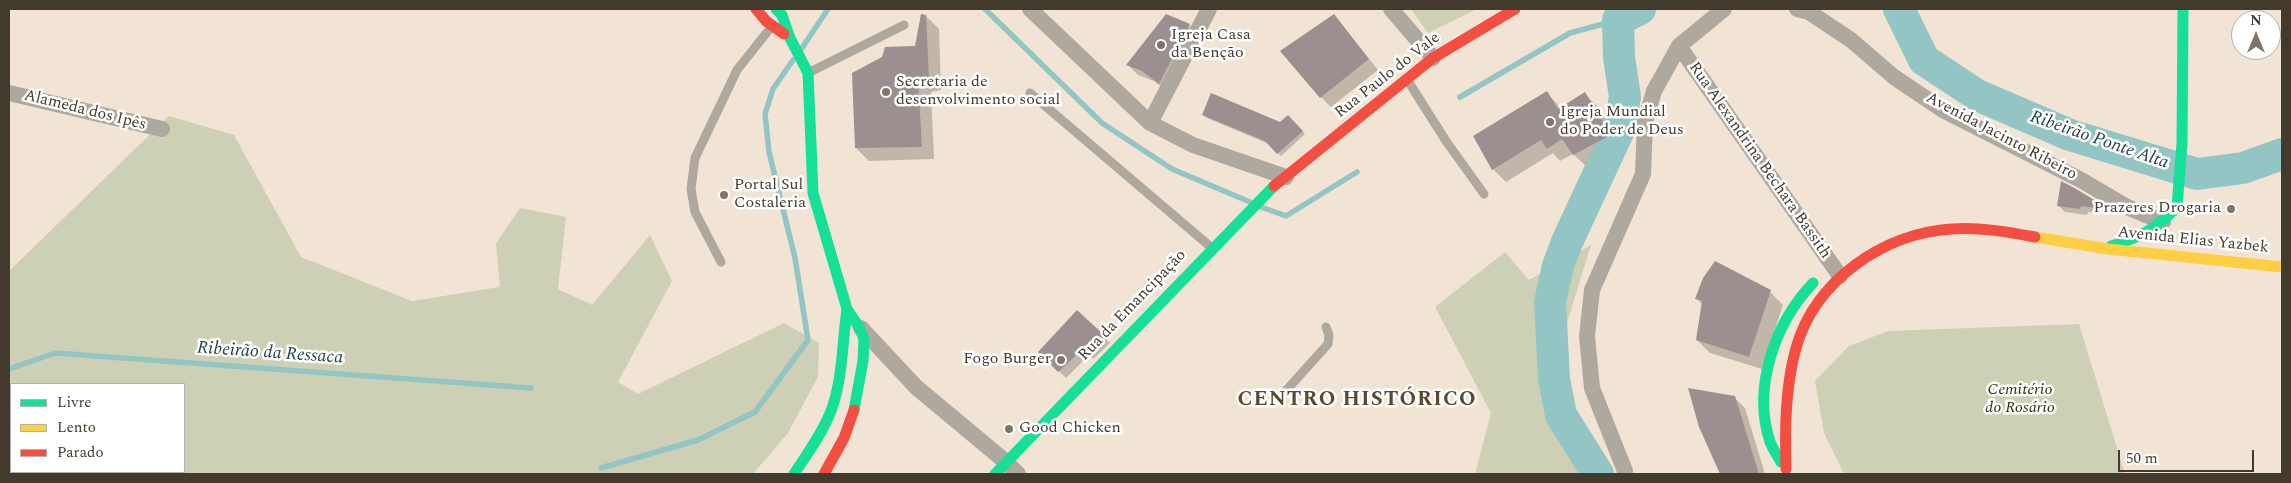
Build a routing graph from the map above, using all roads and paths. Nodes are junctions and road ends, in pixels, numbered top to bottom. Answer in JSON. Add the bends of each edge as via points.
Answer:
{"nodes":[{"id":1,"x":756,"y":9,"type":"edge"},
{"id":2,"x":1030,"y":9,"type":"edge"},
{"id":3,"x":1209,"y":9,"type":"edge"},
{"id":4,"x":1391,"y":9,"type":"edge"},
{"id":5,"x":1515,"y":9,"type":"edge"},
{"id":6,"x":1724,"y":9,"type":"edge"},
{"id":7,"x":1797,"y":9,"type":"edge"},
{"id":8,"x":2171,"y":9,"type":"edge"},
{"id":9,"x":2183,"y":9,"type":"edge"},
{"id":10,"x":779,"y":14,"type":"edge"},
{"id":11,"x":904,"y":25,"type":"dead end"},
{"id":12,"x":2184,"y":30,"type":"junction"},
{"id":13,"x":1679,"y":46,"type":"junction"},
{"id":14,"x":1433,"y":58,"type":"junction"},
{"id":15,"x":808,"y":74,"type":"junction"},
{"id":16,"x":1406,"y":79,"type":"junction"},
{"id":17,"x":9,"y":92,"type":"edge"},
{"id":18,"x":1030,"y":93,"type":"dead end"},
{"id":19,"x":1150,"y":123,"type":"junction"},
{"id":20,"x":162,"y":129,"type":"dead end"},
{"id":21,"x":1286,"y":177,"type":"junction"},
{"id":22,"x":1484,"y":194,"type":"dead end"},
{"id":23,"x":2168,"y":228,"type":"junction"},
{"id":24,"x":2184,"y":244,"type":"dead end"},
{"id":25,"x":1212,"y":248,"type":"junction"},
{"id":26,"x":2100,"y":249,"type":"junction"},
{"id":27,"x":2212,"y":259,"type":"junction"},
{"id":28,"x":721,"y":262,"type":"dead end"},
{"id":29,"x":2282,"y":267,"type":"edge"},
{"id":30,"x":1836,"y":272,"type":"junction"},
{"id":31,"x":847,"y":309,"type":"junction"},
{"id":32,"x":858,"y":325,"type":"junction"},
{"id":33,"x":1326,"y":327,"type":"dead end"},
{"id":34,"x":1283,"y":394,"type":"dead end"},
{"id":35,"x":1006,"y":462,"type":"junction"},
{"id":36,"x":1625,"y":471,"type":"dead end"},
{"id":37,"x":1788,"y":472,"type":"edge"},
{"id":38,"x":794,"y":474,"type":"edge"},
{"id":39,"x":824,"y":474,"type":"edge"},
{"id":40,"x":994,"y":474,"type":"edge"},
{"id":41,"x":1018,"y":474,"type":"edge"}],
"edges":[{"from":1,"to":10,"type":"main road"},
{"from":2,"to":19,"type":"street"},
{"from":3,"to":19,"type":"street"},
{"from":4,"to":14,"type":"street"},
{"from":5,"to":14,"type":"main road","name":"Rua Paulo do Vale"},
{"from":6,"to":13,"type":"street"},
{"from":7,"to":23,"type":"street","name":"Avenida Jacinto Ribeiro","via":[[1808,12],[1851,40],[1894,76],[1943,110]]},
{"from":8,"to":12,"type":"main road"},
{"from":9,"to":12,"type":"main road"},
{"from":10,"to":15,"type":"main road"},
{"from":10,"to":28,"type":"lane","via":[[737,70],[695,158],[691,189],[694,212]]},
{"from":11,"to":15,"type":"lane"},
{"from":12,"to":23,"type":"main road","via":[[2179,184],[2177,207]]},
{"from":13,"to":30,"type":"street","name":"Rua Alexandrina Bechara Bassith"},
{"from":13,"to":36,"type":"street","via":[[1654,91],[1645,122],[1643,174],[1592,290],[1588,336],[1592,388]]},
{"from":14,"to":16,"type":"main road","name":"Rua Paulo do Vale"},
{"from":15,"to":31,"type":"main road","via":[[814,194]]},
{"from":16,"to":21,"type":"main road","name":"Rua Paulo do Vale"},
{"from":16,"to":22,"type":"lane"},
{"from":17,"to":20,"type":"street","name":"Alameda dos Ipês"},
{"from":18,"to":25,"type":"lane"},
{"from":19,"to":21,"type":"street","via":[[1194,145]]},
{"from":21,"to":25,"type":"main road","name":"Rua da Emancipação","via":[[1273,186]]},
{"from":23,"to":26,"type":"main road","name":"Avenida Elias Yazbek"},
{"from":24,"to":27,"type":"main road"},
{"from":25,"to":35,"type":"main road","name":"Rua da Emancipação"},
{"from":26,"to":27,"type":"main road","name":"Avenida Elias Yazbek"},
{"from":26,"to":30,"type":"main road","name":"Avenida Elias Yazbek","via":[[1981,229],[1957,229],[1913,235],[1890,243]]},
{"from":27,"to":29,"type":"main road","name":"Avenida Elias Yazbek"},
{"from":30,"to":37,"type":"main road","name":"Avenida Elias Yazbek","via":[[1811,311],[1796,351],[1786,396]]},
{"from":30,"to":37,"type":"main road","name":"Avenida Elias Yazbek","via":[[1809,286],[1794,305],[1776,339],[1769,364],[1765,424],[1772,447]]},
{"from":31,"to":32,"type":"main road"},
{"from":31,"to":38,"type":"main road","via":[[831,409],[819,436]]},
{"from":32,"to":35,"type":"street","via":[[916,387]]},
{"from":32,"to":39,"type":"main road","via":[[864,340],[858,397],[841,449]]},
{"from":33,"to":34,"type":"lane","via":[[1328,344]]},
{"from":35,"to":40,"type":"main road","name":"Rua da Emancipação"},
{"from":35,"to":41,"type":"street"}]}
